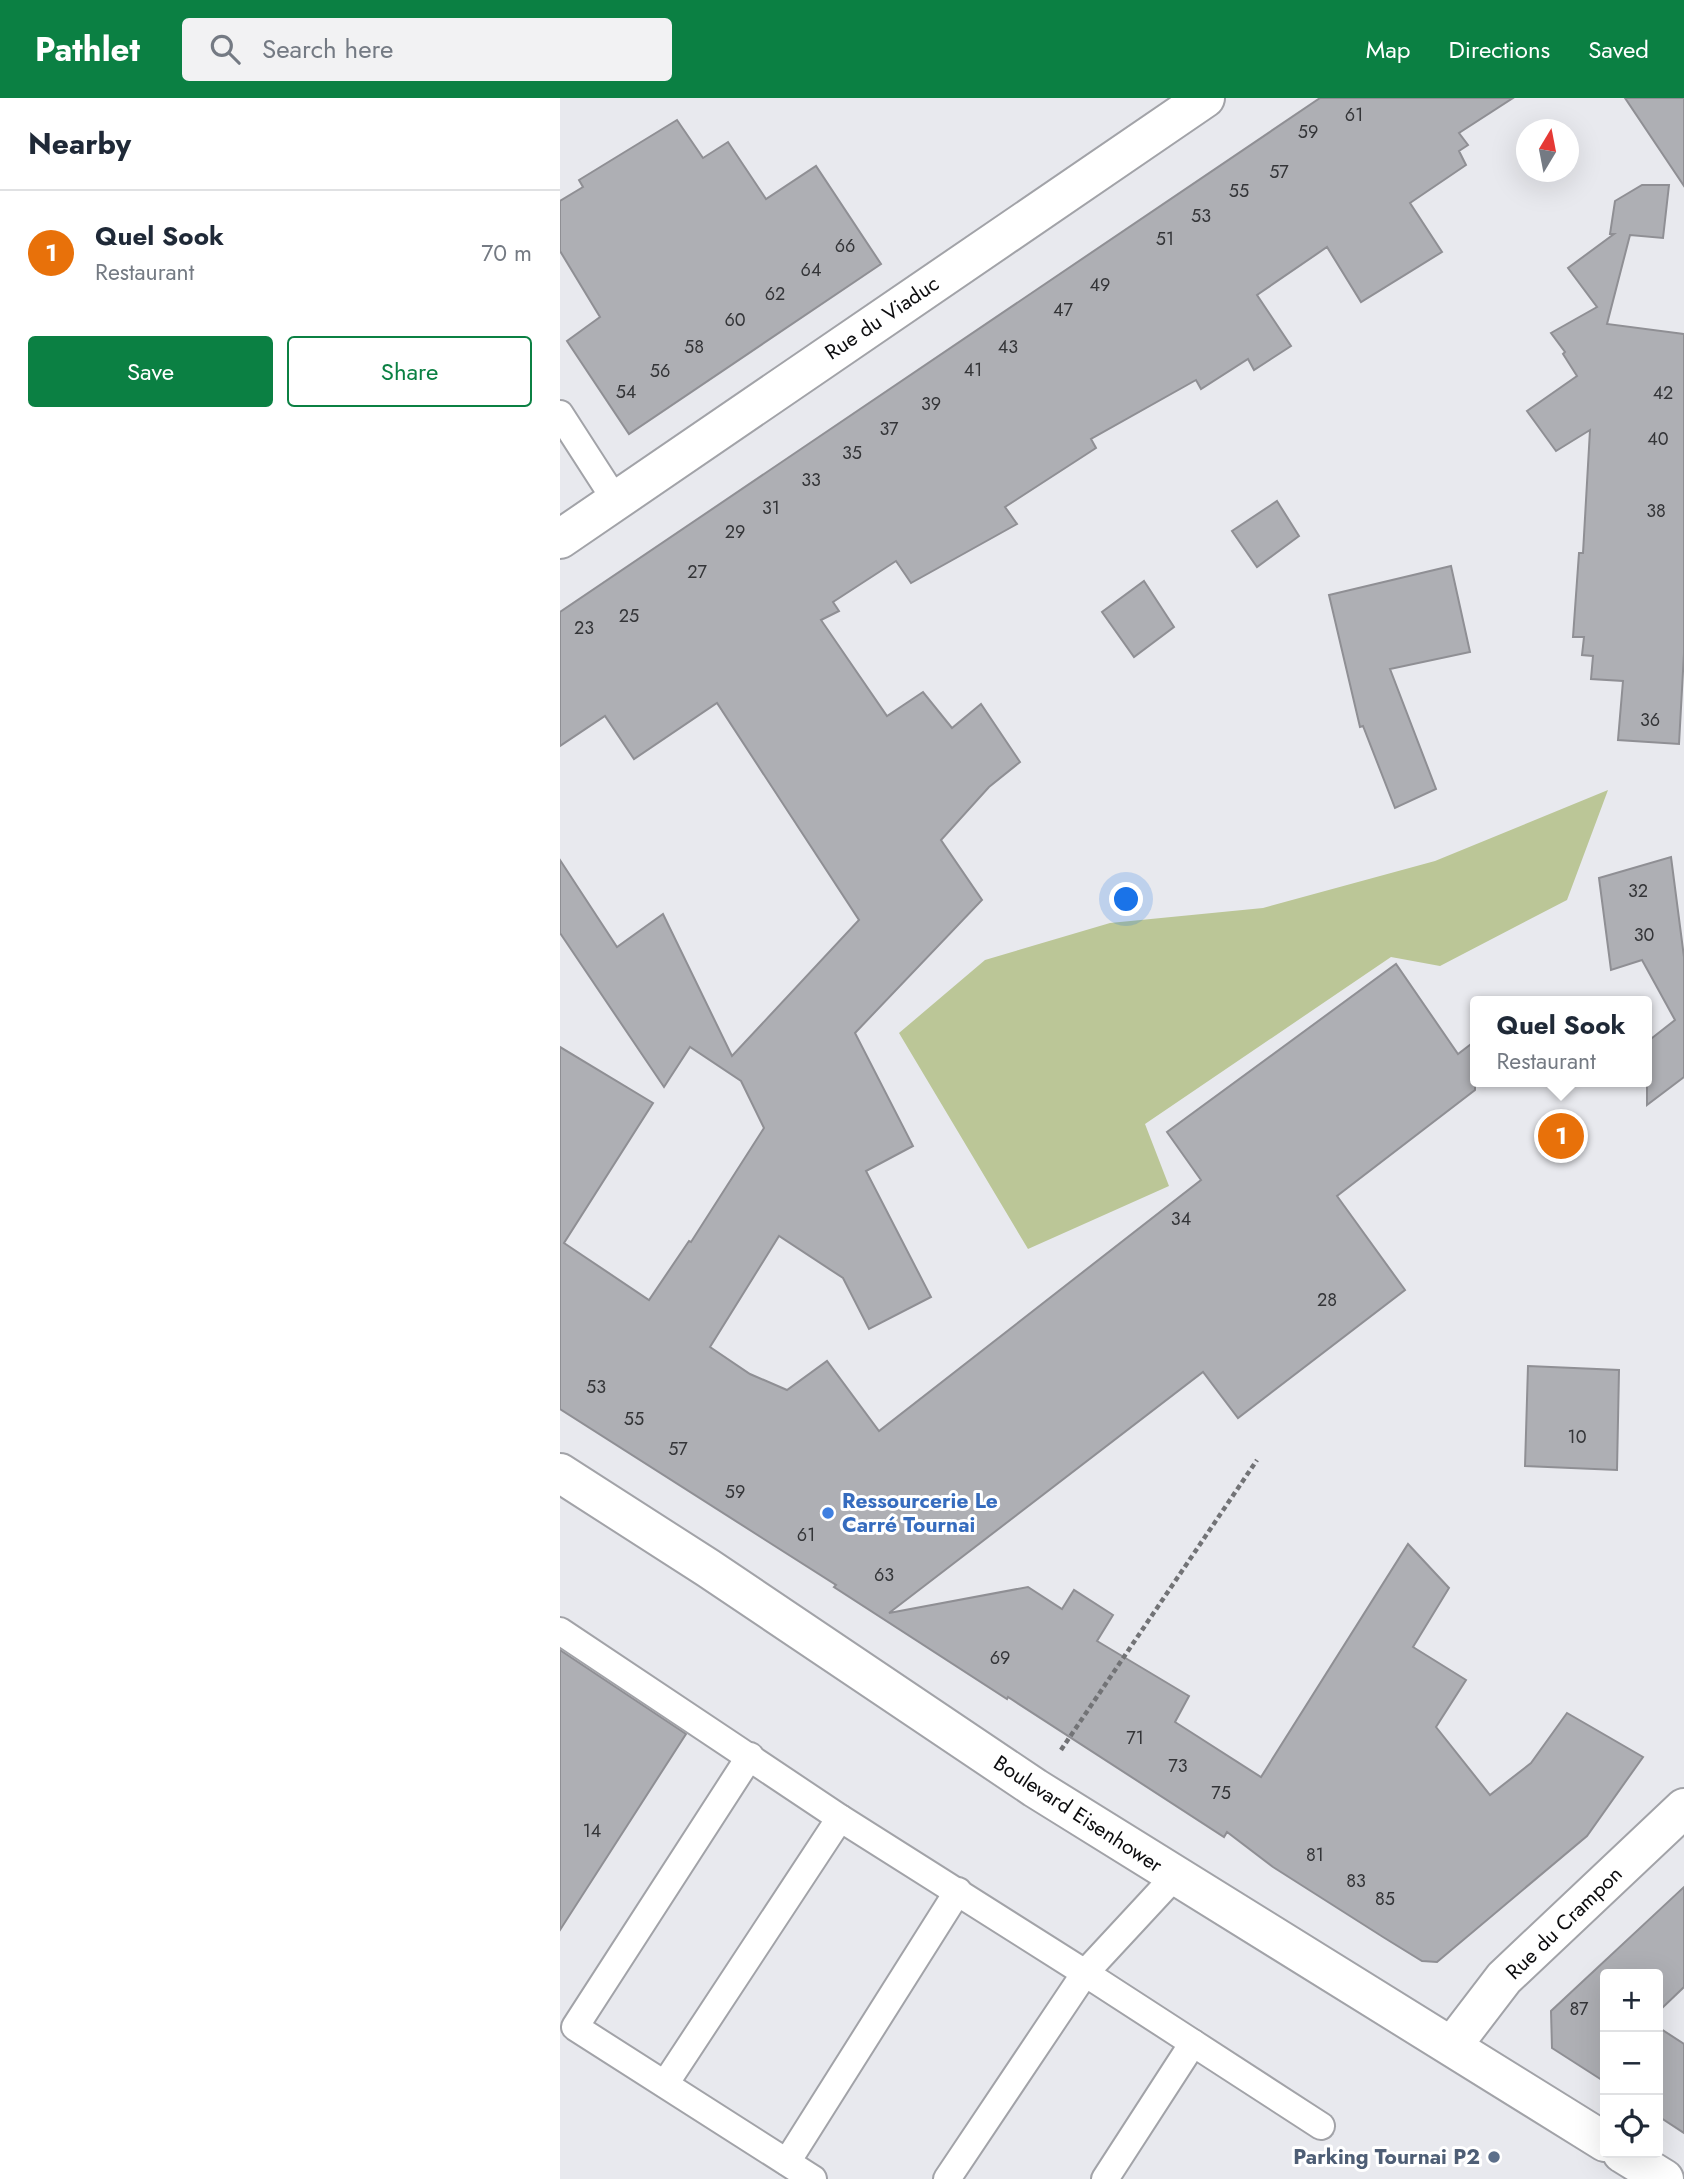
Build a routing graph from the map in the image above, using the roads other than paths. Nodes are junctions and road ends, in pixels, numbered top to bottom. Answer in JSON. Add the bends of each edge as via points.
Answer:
{"nodes":[{"id":1,"x":1205,"y":98,"type":"edge"},
{"id":2,"x":560,"y":414,"type":"edge"},
{"id":3,"x":616,"y":500,"type":"junction"},
{"id":4,"x":560,"y":539,"type":"edge"},
{"id":5,"x":560,"y":1473,"type":"edge"},
{"id":6,"x":560,"y":1631,"type":"edge"},
{"id":7,"x":750,"y":1756,"type":"junction"},
{"id":8,"x":1684,"y":1808,"type":"edge"},
{"id":9,"x":840,"y":1818,"type":"junction"},
{"id":10,"x":1175,"y":1876,"type":"junction"},
{"id":11,"x":958,"y":1891,"type":"junction"},
{"id":12,"x":1085,"y":1973,"type":"junction"},
{"id":13,"x":1193,"y":2043,"type":"junction"},
{"id":14,"x":1452,"y":2046,"type":"junction"},
{"id":15,"x":665,"y":2084,"type":"junction"},
{"id":16,"x":1321,"y":2126,"type":"dead end"},
{"id":17,"x":1600,"y":2139,"type":"edge"},
{"id":18,"x":1630,"y":2158,"type":"edge"},
{"id":19,"x":787,"y":2162,"type":"junction"},
{"id":20,"x":813,"y":2179,"type":"edge"},
{"id":21,"x":947,"y":2179,"type":"edge"},
{"id":22,"x":1105,"y":2179,"type":"edge"},
{"id":23,"x":1664,"y":2179,"type":"edge"}],
"edges":[{"from":1,"to":3,"type":"street","name":"Rue du Viaduc"},
{"from":2,"to":3,"type":"lane"},
{"from":3,"to":4,"type":"street","name":"Rue du Viaduc"},
{"from":5,"to":10,"type":"street","name":"Boulevard Eisenhower"},
{"from":6,"to":7,"type":"lane"},
{"from":7,"to":9,"type":"lane"},
{"from":7,"to":15,"type":"lane","via":[[575,2027]]},
{"from":8,"to":14,"type":"street","name":"Rue du Crampon","via":[[1504,1978]]},
{"from":9,"to":11,"type":"lane"},
{"from":9,"to":15,"type":"lane"},
{"from":10,"to":12,"type":"lane"},
{"from":10,"to":14,"type":"street","name":"Boulevard Eisenhower"},
{"from":11,"to":12,"type":"lane"},
{"from":11,"to":19,"type":"lane"},
{"from":12,"to":13,"type":"lane"},
{"from":12,"to":21,"type":"lane"},
{"from":13,"to":16,"type":"lane"},
{"from":13,"to":22,"type":"lane"},
{"from":14,"to":17,"type":"street","name":"Boulevard Eisenhower"},
{"from":15,"to":19,"type":"lane"},
{"from":18,"to":23,"type":"street"},
{"from":19,"to":20,"type":"lane"}]}
